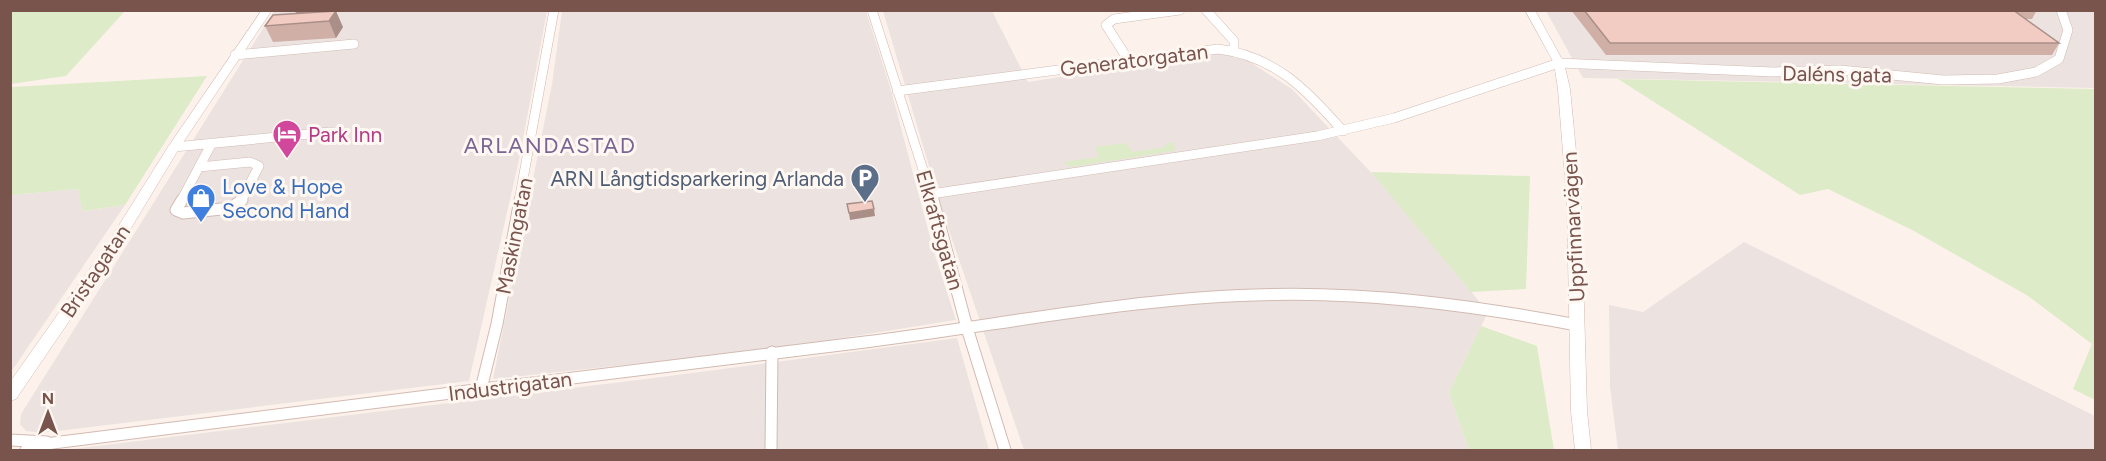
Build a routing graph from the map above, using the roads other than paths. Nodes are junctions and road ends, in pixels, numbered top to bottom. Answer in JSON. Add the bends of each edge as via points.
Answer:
{"nodes":[{"id":1,"x":267,"y":10,"type":"edge"},
{"id":2,"x":554,"y":10,"type":"edge"},
{"id":3,"x":872,"y":10,"type":"edge"},
{"id":4,"x":1180,"y":10,"type":"edge"},
{"id":5,"x":1206,"y":10,"type":"edge"},
{"id":6,"x":1530,"y":10,"type":"edge"},
{"id":7,"x":2061,"y":10,"type":"edge"},
{"id":8,"x":354,"y":44,"type":"dead end"},
{"id":9,"x":1234,"y":50,"type":"junction"},
{"id":10,"x":235,"y":55,"type":"junction"},
{"id":11,"x":1129,"y":61,"type":"junction"},
{"id":12,"x":1559,"y":63,"type":"junction"},
{"id":13,"x":897,"y":92,"type":"junction"},
{"id":14,"x":1343,"y":130,"type":"junction"},
{"id":15,"x":330,"y":132,"type":"dead end"},
{"id":16,"x":212,"y":143,"type":"junction"},
{"id":17,"x":174,"y":147,"type":"junction"},
{"id":18,"x":199,"y":167,"type":"junction"},
{"id":19,"x":931,"y":194,"type":"junction"},
{"id":20,"x":1577,"y":325,"type":"junction"},
{"id":21,"x":967,"y":328,"type":"junction"},
{"id":22,"x":772,"y":352,"type":"junction"},
{"id":23,"x":481,"y":389,"type":"junction"},
{"id":24,"x":11,"y":395,"type":"edge"},
{"id":25,"x":10,"y":440,"type":"edge"},
{"id":26,"x":53,"y":442,"type":"junction"},
{"id":27,"x":26,"y":450,"type":"edge"},
{"id":28,"x":771,"y":450,"type":"edge"},
{"id":29,"x":1005,"y":450,"type":"edge"},
{"id":30,"x":1583,"y":450,"type":"edge"}],
"edges":[{"from":1,"to":10,"type":"street","name":"Bristagatan"},
{"from":2,"to":23,"type":"street","name":"Maskingatan","via":[[499,314]]},
{"from":3,"to":13,"type":"street","name":"Elkraftsgatan"},
{"from":4,"to":11,"type":"street","via":[[1107,22]]},
{"from":5,"to":9,"type":"street","via":[[1234,41]]},
{"from":6,"to":12,"type":"street","name":"Uppfinnarvägen"},
{"from":7,"to":12,"type":"street","name":"Daléns gata","via":[[2068,30],[2059,59],[2036,72],[1998,79],[1943,80],[1839,70],[1773,72]]},
{"from":8,"to":10,"type":"street"},
{"from":9,"to":11,"type":"street","name":"Generatorgatan"},
{"from":9,"to":14,"type":"street","name":"Generatorgatan","via":[[1258,57],[1296,83]]},
{"from":10,"to":17,"type":"street","name":"Bristagatan"},
{"from":11,"to":13,"type":"street","name":"Generatorgatan"},
{"from":12,"to":14,"type":"street","via":[[1421,110]]},
{"from":12,"to":20,"type":"street","name":"Uppfinnarvägen","via":[[1575,203]]},
{"from":13,"to":19,"type":"street","name":"Elkraftsgatan"},
{"from":14,"to":19,"type":"street"},
{"from":15,"to":16,"type":"street"},
{"from":16,"to":17,"type":"street"},
{"from":16,"to":18,"type":"street"},
{"from":17,"to":24,"type":"street","name":"Bristagatan","via":[[112,248]]},
{"from":18,"to":18,"type":"street","via":[[176,210],[183,213],[231,208],[241,201],[259,166],[250,162]]},
{"from":19,"to":21,"type":"street","name":"Elkraftsgatan"},
{"from":20,"to":21,"type":"street","name":"Industrigatan","via":[[1453,303],[1269,294],[1151,303]]},
{"from":20,"to":30,"type":"street","name":"Uppfinnarvägen"},
{"from":21,"to":22,"type":"street","name":"Industrigatan"},
{"from":21,"to":29,"type":"street","name":"Elkraftsgatan"},
{"from":22,"to":23,"type":"street","name":"Industrigatan"},
{"from":22,"to":28,"type":"street"},
{"from":23,"to":26,"type":"street","name":"Industrigatan"},
{"from":25,"to":26,"type":"street","name":"Industrigatan"},
{"from":26,"to":27,"type":"street","name":"Industrigatan"}]}
